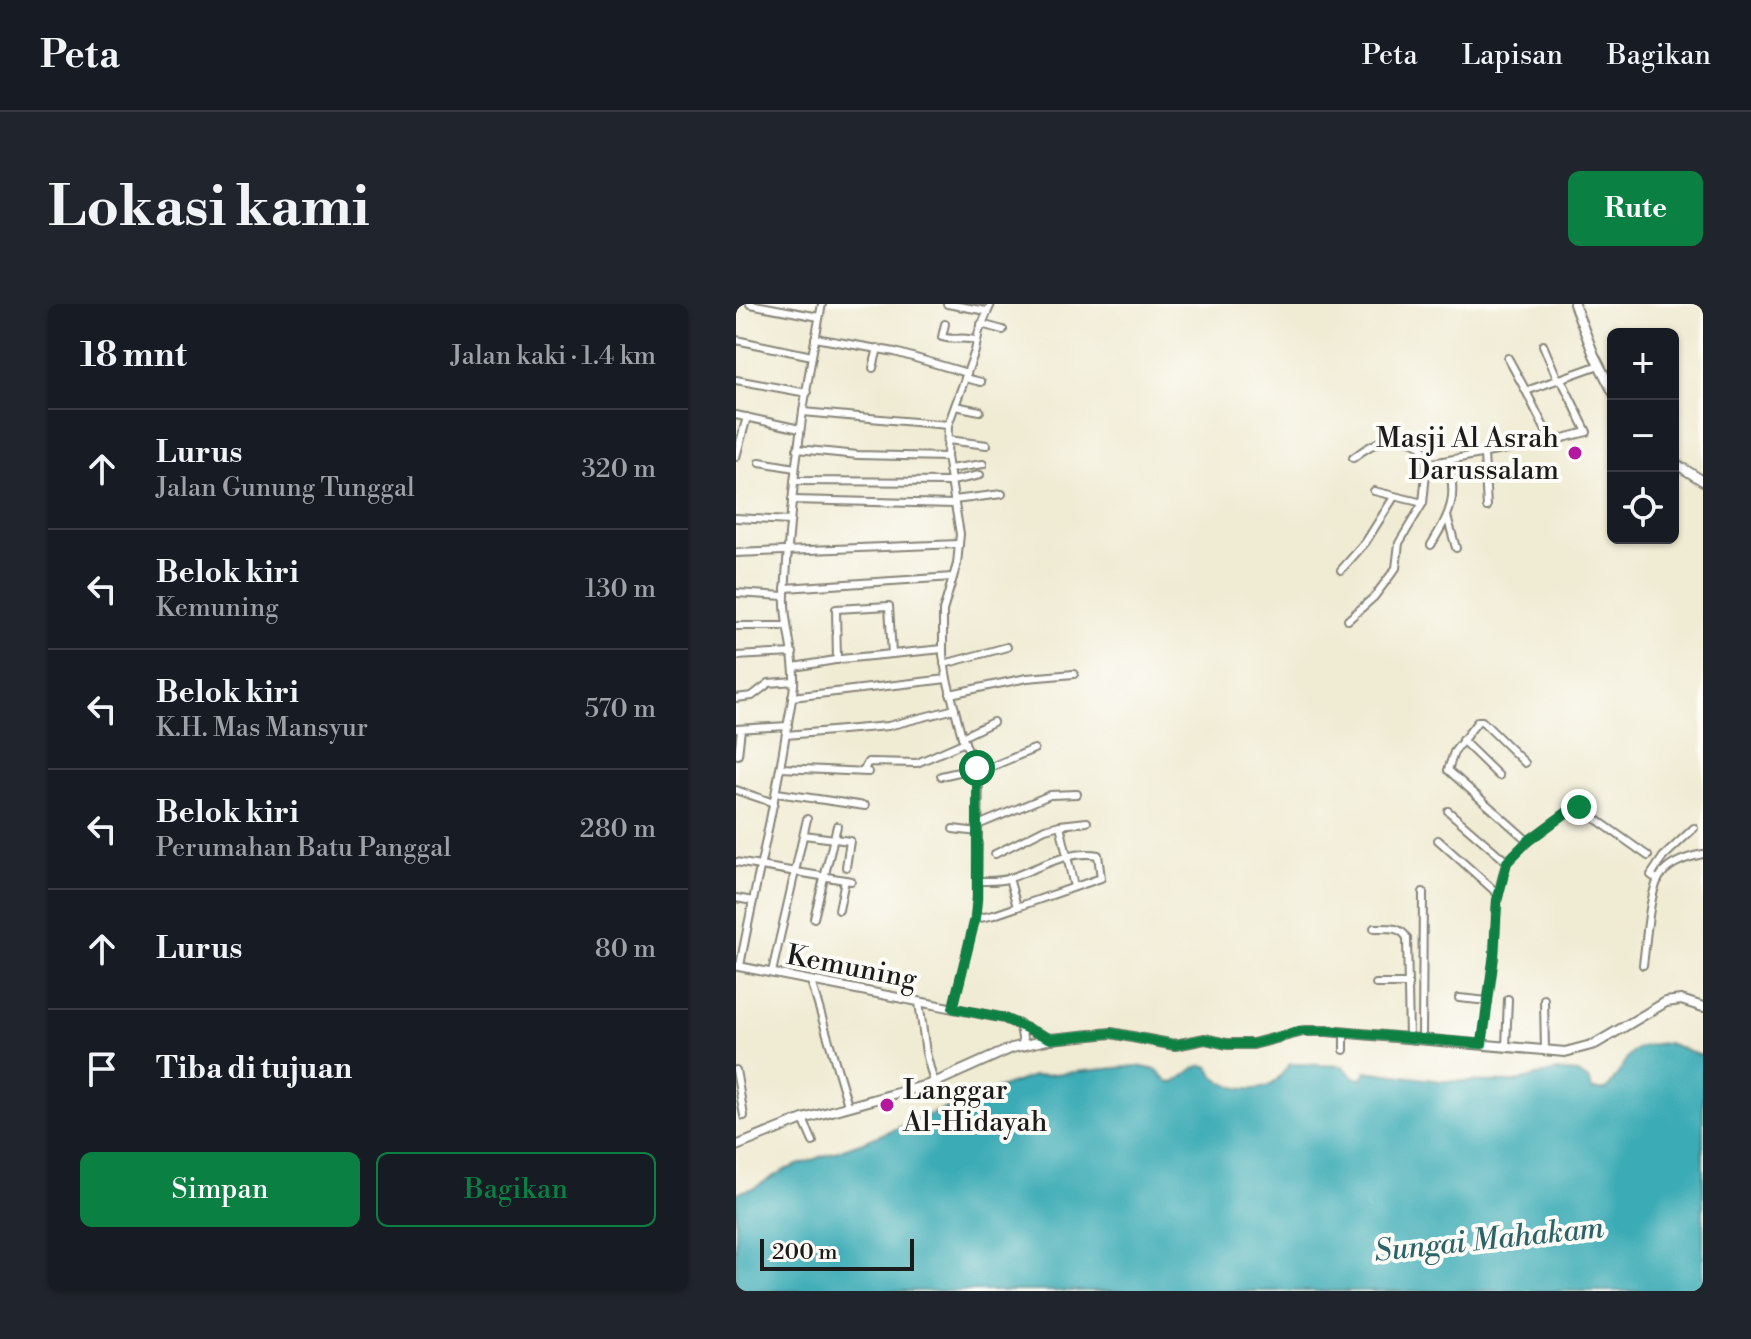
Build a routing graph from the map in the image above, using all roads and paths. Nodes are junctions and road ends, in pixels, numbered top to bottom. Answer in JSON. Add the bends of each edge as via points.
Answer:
{"nodes":[{"id":1,"x":750,"y":304,"type":"edge"},
{"id":2,"x":822,"y":304,"type":"edge"},
{"id":3,"x":947,"y":304,"type":"edge"},
{"id":4,"x":991,"y":304,"type":"edge"},
{"id":5,"x":1574,"y":304,"type":"edge"},
{"id":6,"x":987,"y":311,"type":"junction"},
{"id":7,"x":819,"y":317,"type":"junction"},
{"id":8,"x":945,"y":324,"type":"dead end"},
{"id":9,"x":981,"y":324,"type":"junction"},
{"id":10,"x":1003,"y":330,"type":"dead end"},
{"id":11,"x":815,"y":338,"type":"junction"},
{"id":12,"x":736,"y":340,"type":"edge"},
{"id":13,"x":977,"y":341,"type":"junction"},
{"id":14,"x":1543,"y":345,"type":"dead end"},
{"id":15,"x":878,"y":348,"type":"junction"},
{"id":16,"x":812,"y":356,"type":"junction"},
{"id":17,"x":1508,"y":358,"type":"dead end"},
{"id":18,"x":1599,"y":365,"type":"junction"},
{"id":19,"x":873,"y":368,"type":"dead end"},
{"id":20,"x":966,"y":376,"type":"junction"},
{"id":21,"x":1560,"y":379,"type":"junction"},
{"id":22,"x":736,"y":380,"type":"edge"},
{"id":23,"x":1607,"y":380,"type":"edge"},
{"id":24,"x":981,"y":382,"type":"dead end"},
{"id":25,"x":1526,"y":391,"type":"junction"},
{"id":26,"x":807,"y":393,"type":"junction"},
{"id":27,"x":955,"y":406,"type":"junction"},
{"id":28,"x":980,"y":411,"type":"dead end"},
{"id":29,"x":803,"y":412,"type":"junction"},
{"id":30,"x":736,"y":415,"type":"edge"},
{"id":31,"x":747,"y":417,"type":"junction"},
{"id":32,"x":948,"y":425,"type":"junction"},
{"id":33,"x":800,"y":429,"type":"junction"},
{"id":34,"x":1587,"y":432,"type":"junction"},
{"id":35,"x":948,"y":440,"type":"junction"},
{"id":36,"x":1551,"y":441,"type":"junction"},
{"id":37,"x":1590,"y":441,"type":"dead end"},
{"id":38,"x":987,"y":445,"type":"dead end"},
{"id":39,"x":797,"y":449,"type":"junction"},
{"id":40,"x":1484,"y":454,"type":"junction"},
{"id":41,"x":736,"y":457,"type":"edge"},
{"id":42,"x":947,"y":457,"type":"junction"},
{"id":43,"x":1353,"y":458,"type":"dead end"},
{"id":44,"x":1447,"y":461,"type":"junction"},
{"id":45,"x":760,"y":462,"type":"dead end"},
{"id":46,"x":983,"y":464,"type":"dead end"},
{"id":47,"x":1427,"y":464,"type":"junction"},
{"id":48,"x":1679,"y":466,"type":"edge"},
{"id":49,"x":795,"y":468,"type":"junction"},
{"id":50,"x":949,"y":469,"type":"junction"},
{"id":51,"x":980,"y":475,"type":"dead end"},
{"id":52,"x":794,"y":481,"type":"junction"},
{"id":53,"x":1703,"y":481,"type":"edge"},
{"id":54,"x":952,"y":482,"type":"junction"},
{"id":55,"x":1374,"y":491,"type":"dead end"},
{"id":56,"x":1002,"y":494,"type":"dead end"},
{"id":57,"x":1394,"y":497,"type":"junction"},
{"id":58,"x":792,"y":500,"type":"junction"},
{"id":59,"x":955,"y":502,"type":"junction"},
{"id":60,"x":1423,"y":503,"type":"junction"},
{"id":61,"x":1487,"y":507,"type":"dead end"},
{"id":62,"x":1447,"y":516,"type":"junction"},
{"id":63,"x":736,"y":518,"type":"edge"},
{"id":64,"x":790,"y":521,"type":"junction"},
{"id":65,"x":959,"y":544,"type":"junction"},
{"id":66,"x":1431,"y":545,"type":"dead end"},
{"id":67,"x":1456,"y":548,"type":"dead end"},
{"id":68,"x":788,"y":552,"type":"junction"},
{"id":69,"x":736,"y":553,"type":"edge"},
{"id":70,"x":1341,"y":570,"type":"dead end"},
{"id":71,"x":953,"y":577,"type":"junction"},
{"id":72,"x":785,"y":592,"type":"junction"},
{"id":73,"x":736,"y":593,"type":"edge"},
{"id":74,"x":1348,"y":620,"type":"dead end"},
{"id":75,"x":736,"y":626,"type":"edge"},
{"id":76,"x":785,"y":626,"type":"junction"},
{"id":77,"x":1007,"y":647,"type":"dead end"},
{"id":78,"x":943,"y":649,"type":"junction"},
{"id":79,"x":793,"y":653,"type":"junction"},
{"id":80,"x":892,"y":654,"type":"junction"},
{"id":81,"x":736,"y":656,"type":"edge"},
{"id":82,"x":837,"y":660,"type":"junction"},
{"id":83,"x":944,"y":664,"type":"junction"},
{"id":84,"x":794,"y":667,"type":"junction"},
{"id":85,"x":1074,"y":674,"type":"dead end"},
{"id":86,"x":947,"y":679,"type":"junction"},
{"id":87,"x":794,"y":681,"type":"junction"},
{"id":88,"x":950,"y":694,"type":"junction"},
{"id":89,"x":792,"y":697,"type":"junction"},
{"id":90,"x":736,"y":698,"type":"edge"},
{"id":91,"x":955,"y":709,"type":"junction"},
{"id":92,"x":993,"y":722,"type":"dead end"},
{"id":93,"x":788,"y":726,"type":"junction"},
{"id":94,"x":738,"y":729,"type":"edge"},
{"id":95,"x":786,"y":735,"type":"junction"},
{"id":96,"x":964,"y":739,"type":"junction"},
{"id":97,"x":1462,"y":740,"type":"junction"},
{"id":98,"x":1034,"y":749,"type":"dead end"},
{"id":99,"x":738,"y":755,"type":"dead end"},
{"id":100,"x":1525,"y":763,"type":"dead end"},
{"id":101,"x":781,"y":768,"type":"junction"},
{"id":102,"x":978,"y":770,"type":"junction"},
{"id":103,"x":941,"y":776,"type":"dead end"},
{"id":104,"x":1499,"y":776,"type":"dead end"},
{"id":105,"x":736,"y":790,"type":"edge"},
{"id":106,"x":777,"y":793,"type":"junction"},
{"id":107,"x":1077,"y":794,"type":"dead end"},
{"id":108,"x":774,"y":803,"type":"junction"},
{"id":109,"x":865,"y":806,"type":"dead end"},
{"id":110,"x":1448,"y":811,"type":"dead end"},
{"id":111,"x":807,"y":819,"type":"dead end"},
{"id":112,"x":1087,"y":822,"type":"dead end"},
{"id":113,"x":1060,"y":825,"type":"junction"},
{"id":114,"x":837,"y":826,"type":"dead end"},
{"id":115,"x":978,"y":828,"type":"junction"},
{"id":116,"x":1694,"y":828,"type":"dead end"},
{"id":117,"x":953,"y":829,"type":"dead end"},
{"id":118,"x":804,"y":835,"type":"junction"},
{"id":119,"x":835,"y":839,"type":"junction"},
{"id":120,"x":1438,"y":840,"type":"dead end"},
{"id":121,"x":1528,"y":841,"type":"junction"},
{"id":122,"x":995,"y":854,"type":"dead end"},
{"id":123,"x":1703,"y":854,"type":"edge"},
{"id":124,"x":1648,"y":856,"type":"dead end"},
{"id":125,"x":1067,"y":857,"type":"junction"},
{"id":126,"x":736,"y":862,"type":"edge"},
{"id":127,"x":1507,"y":862,"type":"junction"},
{"id":128,"x":761,"y":866,"type":"junction"},
{"id":129,"x":846,"y":867,"type":"dead end"},
{"id":130,"x":796,"y":872,"type":"junction"},
{"id":131,"x":826,"y":876,"type":"junction"},
{"id":132,"x":1009,"y":878,"type":"junction"},
{"id":133,"x":1658,"y":880,"type":"junction"},
{"id":134,"x":978,"y":881,"type":"junction"},
{"id":135,"x":1074,"y":887,"type":"junction"},
{"id":136,"x":1423,"y":892,"type":"dead end"},
{"id":137,"x":1498,"y":894,"type":"junction"},
{"id":138,"x":736,"y":898,"type":"edge"},
{"id":139,"x":753,"y":901,"type":"junction"},
{"id":140,"x":1017,"y":907,"type":"junction"},
{"id":141,"x":839,"y":910,"type":"dead end"},
{"id":142,"x":814,"y":918,"type":"dead end"},
{"id":143,"x":975,"y":919,"type":"junction"},
{"id":144,"x":1374,"y":928,"type":"dead end"},
{"id":145,"x":736,"y":933,"type":"edge"},
{"id":146,"x":746,"y":935,"type":"junction"},
{"id":147,"x":1643,"y":965,"type":"dead end"},
{"id":148,"x":738,"y":966,"type":"edge"},
{"id":149,"x":772,"y":972,"type":"junction"},
{"id":150,"x":811,"y":981,"type":"junction"},
{"id":151,"x":1376,"y":984,"type":"dead end"},
{"id":152,"x":1408,"y":984,"type":"junction"},
{"id":153,"x":1459,"y":998,"type":"dead end"},
{"id":154,"x":1508,"y":999,"type":"dead end"},
{"id":155,"x":1544,"y":999,"type":"dead end"},
{"id":156,"x":1488,"y":1001,"type":"junction"},
{"id":157,"x":919,"y":1002,"type":"junction"},
{"id":158,"x":1703,"y":1007,"type":"edge"},
{"id":159,"x":953,"y":1008,"type":"junction"},
{"id":160,"x":1020,"y":1024,"type":"junction"},
{"id":161,"x":1344,"y":1032,"type":"junction"},
{"id":162,"x":1409,"y":1038,"type":"junction"},
{"id":163,"x":1051,"y":1039,"type":"junction"},
{"id":164,"x":1422,"y":1039,"type":"junction"},
{"id":165,"x":1482,"y":1044,"type":"junction"},
{"id":166,"x":1024,"y":1046,"type":"junction"},
{"id":167,"x":1506,"y":1047,"type":"junction"},
{"id":168,"x":1344,"y":1050,"type":"dead end"},
{"id":169,"x":1545,"y":1051,"type":"junction"},
{"id":170,"x":736,"y":1070,"type":"edge"},
{"id":171,"x":934,"y":1083,"type":"junction"},
{"id":172,"x":848,"y":1105,"type":"junction"},
{"id":173,"x":744,"y":1116,"type":"dead end"},
{"id":174,"x":803,"y":1119,"type":"junction"},
{"id":175,"x":813,"y":1142,"type":"dead end"},
{"id":176,"x":736,"y":1146,"type":"edge"}],
"edges":[{"from":1,"to":7,"type":"street"},
{"from":2,"to":7,"type":"street"},
{"from":3,"to":6,"type":"street"},
{"from":4,"to":6,"type":"street"},
{"from":5,"to":18,"type":"main road"},
{"from":6,"to":9,"type":"street"},
{"from":7,"to":11,"type":"street"},
{"from":8,"to":13,"type":"street","via":[[942,337]]},
{"from":9,"to":10,"type":"street"},
{"from":9,"to":13,"type":"street"},
{"from":11,"to":15,"type":"street"},
{"from":11,"to":16,"type":"street"},
{"from":12,"to":16,"type":"street"},
{"from":13,"to":20,"type":"street"},
{"from":14,"to":21,"type":"street"},
{"from":15,"to":19,"type":"street"},
{"from":15,"to":20,"type":"street"},
{"from":16,"to":26,"type":"street"},
{"from":17,"to":25,"type":"street"},
{"from":18,"to":21,"type":"street"},
{"from":18,"to":23,"type":"main road"},
{"from":20,"to":24,"type":"street"},
{"from":20,"to":27,"type":"street"},
{"from":21,"to":25,"type":"street"},
{"from":21,"to":34,"type":"street"},
{"from":22,"to":26,"type":"street"},
{"from":25,"to":36,"type":"street"},
{"from":26,"to":29,"type":"street"},
{"from":27,"to":28,"type":"street"},
{"from":27,"to":32,"type":"street"},
{"from":29,"to":32,"type":"street"},
{"from":29,"to":33,"type":"street"},
{"from":30,"to":31,"type":"street"},
{"from":31,"to":33,"type":"street"},
{"from":31,"to":41,"type":"street"},
{"from":32,"to":35,"type":"street"},
{"from":33,"to":39,"type":"street"},
{"from":34,"to":36,"type":"street"},
{"from":34,"to":37,"type":"street"},
{"from":35,"to":38,"type":"street"},
{"from":35,"to":42,"type":"street"},
{"from":36,"to":40,"type":"street"},
{"from":39,"to":42,"type":"street"},
{"from":39,"to":49,"type":"street"},
{"from":40,"to":44,"type":"street"},
{"from":40,"to":61,"type":"street"},
{"from":42,"to":50,"type":"street"},
{"from":43,"to":47,"type":"street","via":[[1376,441],[1400,438],[1422,446]]},
{"from":44,"to":47,"type":"street"},
{"from":44,"to":62,"type":"street","via":[[1453,497]]},
{"from":45,"to":49,"type":"street"},
{"from":46,"to":50,"type":"street"},
{"from":47,"to":60,"type":"street"},
{"from":48,"to":53,"type":"main road"},
{"from":49,"to":52,"type":"street"},
{"from":50,"to":54,"type":"street"},
{"from":51,"to":54,"type":"street"},
{"from":52,"to":54,"type":"street"},
{"from":52,"to":58,"type":"street"},
{"from":54,"to":59,"type":"street"},
{"from":55,"to":57,"type":"street"},
{"from":56,"to":59,"type":"street"},
{"from":57,"to":60,"type":"street"},
{"from":57,"to":70,"type":"street"},
{"from":58,"to":59,"type":"street"},
{"from":58,"to":64,"type":"street"},
{"from":59,"to":65,"type":"street"},
{"from":60,"to":74,"type":"street","via":[[1399,543],[1393,574]]},
{"from":62,"to":66,"type":"street"},
{"from":62,"to":67,"type":"street"},
{"from":63,"to":64,"type":"street"},
{"from":64,"to":68,"type":"street"},
{"from":65,"to":68,"type":"street"},
{"from":65,"to":71,"type":"street"},
{"from":68,"to":69,"type":"street"},
{"from":68,"to":72,"type":"street"},
{"from":71,"to":72,"type":"street"},
{"from":71,"to":78,"type":"street","via":[[943,611]]},
{"from":72,"to":73,"type":"street"},
{"from":72,"to":76,"type":"street"},
{"from":75,"to":76,"type":"street"},
{"from":76,"to":79,"type":"street"},
{"from":77,"to":83,"type":"street"},
{"from":78,"to":80,"type":"street"},
{"from":78,"to":83,"type":"street"},
{"from":79,"to":81,"type":"street"},
{"from":79,"to":84,"type":"street"},
{"from":80,"to":82,"type":"street"},
{"from":80,"to":82,"type":"street","via":[[889,606],[836,609]]},
{"from":82,"to":84,"type":"street"},
{"from":83,"to":86,"type":"street"},
{"from":84,"to":87,"type":"street"},
{"from":85,"to":88,"type":"street"},
{"from":86,"to":88,"type":"street"},
{"from":86,"to":89,"type":"street"},
{"from":87,"to":89,"type":"street"},
{"from":87,"to":90,"type":"street","via":[[769,683],[752,696]]},
{"from":88,"to":91,"type":"street"},
{"from":89,"to":93,"type":"street"},
{"from":91,"to":95,"type":"street","via":[[888,726]]},
{"from":91,"to":96,"type":"street"},
{"from":92,"to":96,"type":"street"},
{"from":93,"to":94,"type":"street"},
{"from":93,"to":95,"type":"street"},
{"from":94,"to":99,"type":"street"},
{"from":95,"to":101,"type":"street"},
{"from":96,"to":101,"type":"street","via":[[917,763],[868,762],[866,771]]},
{"from":96,"to":102,"type":"street"},
{"from":97,"to":100,"type":"street","via":[[1482,721]]},
{"from":97,"to":104,"type":"street"},
{"from":97,"to":121,"type":"street","via":[[1449,772]]},
{"from":98,"to":102,"type":"street"},
{"from":101,"to":106,"type":"street"},
{"from":102,"to":103,"type":"street"},
{"from":102,"to":115,"type":"street"},
{"from":105,"to":108,"type":"street"},
{"from":106,"to":108,"type":"street"},
{"from":106,"to":109,"type":"street"},
{"from":107,"to":115,"type":"street","via":[[1050,795]]},
{"from":108,"to":128,"type":"street"},
{"from":110,"to":127,"type":"street"},
{"from":111,"to":118,"type":"street"},
{"from":112,"to":113,"type":"street"},
{"from":113,"to":122,"type":"street"},
{"from":113,"to":125,"type":"street"},
{"from":114,"to":119,"type":"street"},
{"from":115,"to":117,"type":"street"},
{"from":115,"to":134,"type":"street"},
{"from":116,"to":133,"type":"street","via":[[1655,866],[1651,875]]},
{"from":118,"to":119,"type":"street"},
{"from":118,"to":130,"type":"street"},
{"from":119,"to":129,"type":"street","via":[[850,841]]},
{"from":119,"to":131,"type":"street"},
{"from":120,"to":137,"type":"street"},
{"from":121,"to":124,"type":"street","via":[[1579,807]]},
{"from":121,"to":127,"type":"street"},
{"from":123,"to":133,"type":"street","via":[[1673,865]]},
{"from":125,"to":132,"type":"street"},
{"from":125,"to":135,"type":"street"},
{"from":125,"to":135,"type":"street","via":[[1098,855],[1101,878]]},
{"from":126,"to":128,"type":"street"},
{"from":127,"to":137,"type":"street"},
{"from":128,"to":130,"type":"street"},
{"from":128,"to":139,"type":"street"},
{"from":130,"to":131,"type":"street"},
{"from":130,"to":149,"type":"street"},
{"from":131,"to":141,"type":"street","via":[[848,881]]},
{"from":131,"to":142,"type":"street"},
{"from":132,"to":134,"type":"street"},
{"from":132,"to":140,"type":"street"},
{"from":133,"to":147,"type":"street"},
{"from":134,"to":143,"type":"street"},
{"from":135,"to":140,"type":"street"},
{"from":136,"to":164,"type":"street"},
{"from":137,"to":156,"type":"street"},
{"from":138,"to":139,"type":"street"},
{"from":139,"to":146,"type":"street"},
{"from":140,"to":143,"type":"street"},
{"from":143,"to":159,"type":"street"},
{"from":144,"to":152,"type":"street","via":[[1404,932]]},
{"from":145,"to":146,"type":"street"},
{"from":146,"to":148,"type":"street"},
{"from":148,"to":149,"type":"street","name":"Kemuning"},
{"from":149,"to":150,"type":"street","name":"Kemuning"},
{"from":150,"to":157,"type":"street","name":"Kemuning"},
{"from":150,"to":172,"type":"street"},
{"from":151,"to":152,"type":"street"},
{"from":152,"to":162,"type":"street"},
{"from":153,"to":156,"type":"street"},
{"from":154,"to":167,"type":"street"},
{"from":155,"to":169,"type":"street"},
{"from":156,"to":165,"type":"street"},
{"from":157,"to":159,"type":"street","name":"Kemuning"},
{"from":157,"to":171,"type":"street"},
{"from":158,"to":169,"type":"main road","via":[[1670,1001],[1595,1044]]},
{"from":159,"to":160,"type":"street","name":"Kemuning"},
{"from":160,"to":163,"type":"street","name":"Kemuning"},
{"from":160,"to":166,"type":"street"},
{"from":161,"to":162,"type":"main road"},
{"from":161,"to":163,"type":"main road","via":[[1303,1031],[1253,1044],[1205,1039],[1175,1045],[1111,1033]]},
{"from":161,"to":168,"type":"street"},
{"from":162,"to":164,"type":"main road"},
{"from":163,"to":166,"type":"main road"},
{"from":164,"to":165,"type":"main road"},
{"from":165,"to":167,"type":"main road"},
{"from":166,"to":171,"type":"main road"},
{"from":167,"to":169,"type":"main road"},
{"from":170,"to":173,"type":"street"},
{"from":171,"to":172,"type":"main road"},
{"from":172,"to":174,"type":"main road"},
{"from":174,"to":175,"type":"street"},
{"from":174,"to":176,"type":"main road"}]}
